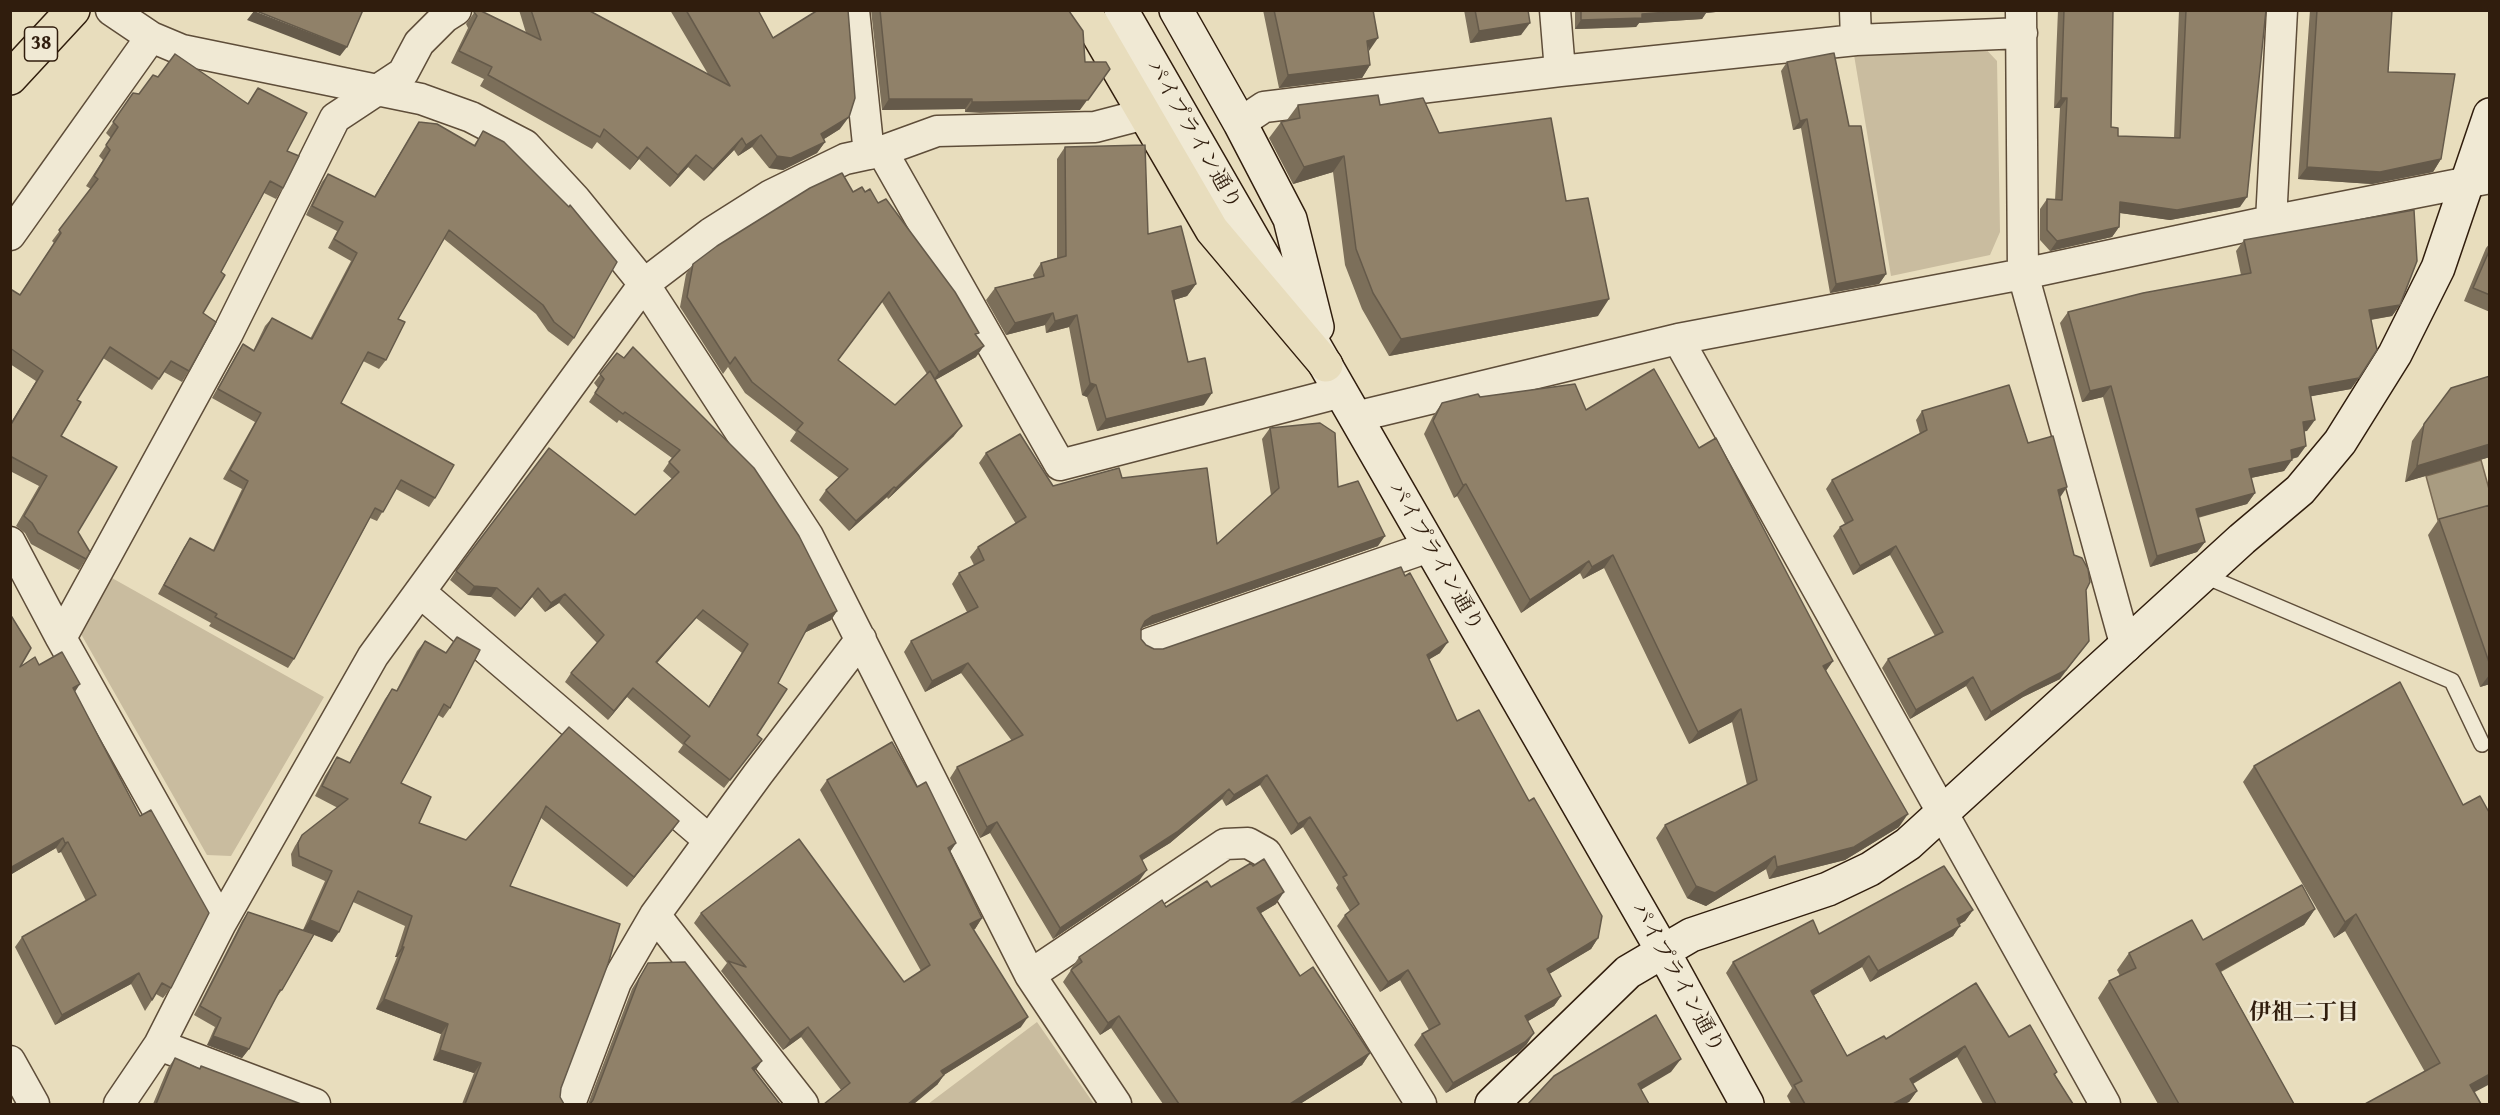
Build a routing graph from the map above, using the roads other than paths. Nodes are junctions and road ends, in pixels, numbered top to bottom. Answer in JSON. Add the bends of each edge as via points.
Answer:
{"nodes":[{"id":1,"x":73,"y":10,"type":"edge"},
{"id":2,"x":111,"y":10,"type":"edge"},
{"id":3,"x":456,"y":10,"type":"edge"},
{"id":4,"x":854,"y":10,"type":"edge"},
{"id":5,"x":1084,"y":10,"type":"edge"},
{"id":6,"x":1121,"y":10,"type":"edge"},
{"id":7,"x":1176,"y":10,"type":"edge"},
{"id":8,"x":1555,"y":10,"type":"edge"},
{"id":9,"x":1855,"y":10,"type":"edge"},
{"id":10,"x":2282,"y":10,"type":"edge"},
{"id":11,"x":2021,"y":22,"type":"edge"},
{"id":12,"x":151,"y":37,"type":"junction"},
{"id":13,"x":1856,"y":40,"type":"junction"},
{"id":14,"x":1560,"y":71,"type":"junction"},
{"id":15,"x":10,"y":78,"type":"edge"},
{"id":16,"x":376,"y":90,"type":"junction"},
{"id":17,"x":1145,"y":114,"type":"junction"},
{"id":18,"x":2490,"y":114,"type":"edge"},
{"id":19,"x":1240,"y":123,"type":"junction"},
{"id":20,"x":875,"y":153,"type":"junction"},
{"id":21,"x":2479,"y":180,"type":"edge"},
{"id":22,"x":2271,"y":221,"type":"junction"},
{"id":23,"x":10,"y":235,"type":"edge"},
{"id":24,"x":2022,"y":274,"type":"junction"},
{"id":25,"x":644,"y":284,"type":"junction"},
{"id":26,"x":1678,"y":339,"type":"junction"},
{"id":27,"x":1326,"y":364,"type":"junction"},
{"id":28,"x":1349,"y":404,"type":"junction"},
{"id":29,"x":10,"y":542,"type":"edge"},
{"id":30,"x":1429,"y":547,"type":"junction"},
{"id":31,"x":2203,"y":574,"type":"junction"},
{"id":32,"x":420,"y":592,"type":"junction"},
{"id":33,"x":61,"y":638,"type":"junction"},
{"id":34,"x":861,"y":639,"type":"junction"},
{"id":35,"x":1150,"y":644,"type":"edge"},
{"id":36,"x":2126,"y":647,"type":"junction"},
{"id":37,"x":2482,"y":744,"type":"dead end"},
{"id":38,"x":1942,"y":813,"type":"junction"},
{"id":39,"x":710,"y":840,"type":"junction"},
{"id":40,"x":655,"y":915,"type":"junction"},
{"id":41,"x":221,"y":923,"type":"junction"},
{"id":42,"x":1664,"y":953,"type":"junction"},
{"id":43,"x":1030,"y":975,"type":"junction"},
{"id":44,"x":159,"y":1045,"type":"junction"},
{"id":45,"x":10,"y":1061,"type":"edge"},
{"id":46,"x":34,"y":1104,"type":"edge"},
{"id":47,"x":119,"y":1104,"type":"edge"},
{"id":48,"x":315,"y":1104,"type":"edge"},
{"id":49,"x":570,"y":1104,"type":"edge"},
{"id":50,"x":803,"y":1104,"type":"edge"},
{"id":51,"x":1116,"y":1104,"type":"edge"},
{"id":52,"x":1421,"y":1104,"type":"edge"},
{"id":53,"x":1492,"y":1104,"type":"edge"},
{"id":54,"x":1747,"y":1104,"type":"edge"},
{"id":55,"x":2105,"y":1104,"type":"edge"}],
"edges":[{"from":1,"to":15,"type":"main road","number":"38"},
{"from":2,"to":12,"type":"street"},
{"from":3,"to":16,"type":"street","via":[[419,43],[403,73]]},
{"from":4,"to":20,"type":"street"},
{"from":5,"to":17,"type":"main road"},
{"from":6,"to":27,"type":"main road","name":"パイプライン通り"},
{"from":7,"to":19,"type":"main road"},
{"from":8,"to":14,"type":"street"},
{"from":9,"to":13,"type":"street"},
{"from":10,"to":22,"type":"street"},
{"from":11,"to":13,"type":"street"},
{"from":11,"to":24,"type":"street"},
{"from":12,"to":16,"type":"street","via":[[182,50]]},
{"from":12,"to":23,"type":"street"},
{"from":13,"to":14,"type":"street"},
{"from":14,"to":19,"type":"street","via":[[1264,107]]},
{"from":16,"to":25,"type":"street","via":[[421,99],[525,145]]},
{"from":16,"to":33,"type":"street","via":[[335,118],[228,333]]},
{"from":17,"to":20,"type":"street","via":[[1095,127],[937,132]]},
{"from":17,"to":27,"type":"main road","via":[[1212,230]]},
{"from":18,"to":21,"type":"main road"},
{"from":19,"to":27,"type":"main road","via":[[1290,219]]},
{"from":20,"to":25,"type":"street","via":[[845,159],[771,195],[711,233]]},
{"from":20,"to":28,"type":"street","via":[[1060,465]]},
{"from":21,"to":22,"type":"street"},
{"from":21,"to":31,"type":"main road","via":[[2395,354],[2340,442],[2300,490]]},
{"from":22,"to":24,"type":"street"},
{"from":24,"to":26,"type":"street"},
{"from":24,"to":36,"type":"street"},
{"from":25,"to":32,"type":"street"},
{"from":25,"to":34,"type":"street","via":[[808,536]]},
{"from":26,"to":28,"type":"street"},
{"from":26,"to":38,"type":"street"},
{"from":27,"to":28,"type":"main road","name":"パイプライン通り"},
{"from":28,"to":30,"type":"main road","name":"パイプライン通り"},
{"from":29,"to":33,"type":"street"},
{"from":30,"to":35,"type":"street"},
{"from":30,"to":42,"type":"main road","name":"パイプライン通り"},
{"from":31,"to":36,"type":"main road"},
{"from":31,"to":37,"type":"lane","via":[[2452,681]]},
{"from":32,"to":39,"type":"street"},
{"from":32,"to":41,"type":"street","via":[[373,656]]},
{"from":33,"to":41,"type":"street"},
{"from":34,"to":39,"type":"street"},
{"from":34,"to":43,"type":"street"},
{"from":36,"to":38,"type":"main road"},
{"from":38,"to":42,"type":"main road","via":[[1908,844],[1870,868],[1828,889],[1691,935]]},
{"from":38,"to":55,"type":"street"},
{"from":39,"to":40,"type":"street"},
{"from":40,"to":49,"type":"street","via":[[616,982]]},
{"from":40,"to":50,"type":"street"},
{"from":41,"to":44,"type":"street"},
{"from":42,"to":53,"type":"main road","via":[[1628,972]]},
{"from":42,"to":54,"type":"main road","name":"パイプライン通り"},
{"from":43,"to":51,"type":"street"},
{"from":43,"to":52,"type":"street","via":[[1225,844],[1248,843],[1266,853]]},
{"from":44,"to":47,"type":"street"},
{"from":44,"to":48,"type":"street"},
{"from":45,"to":46,"type":"street"}]}
